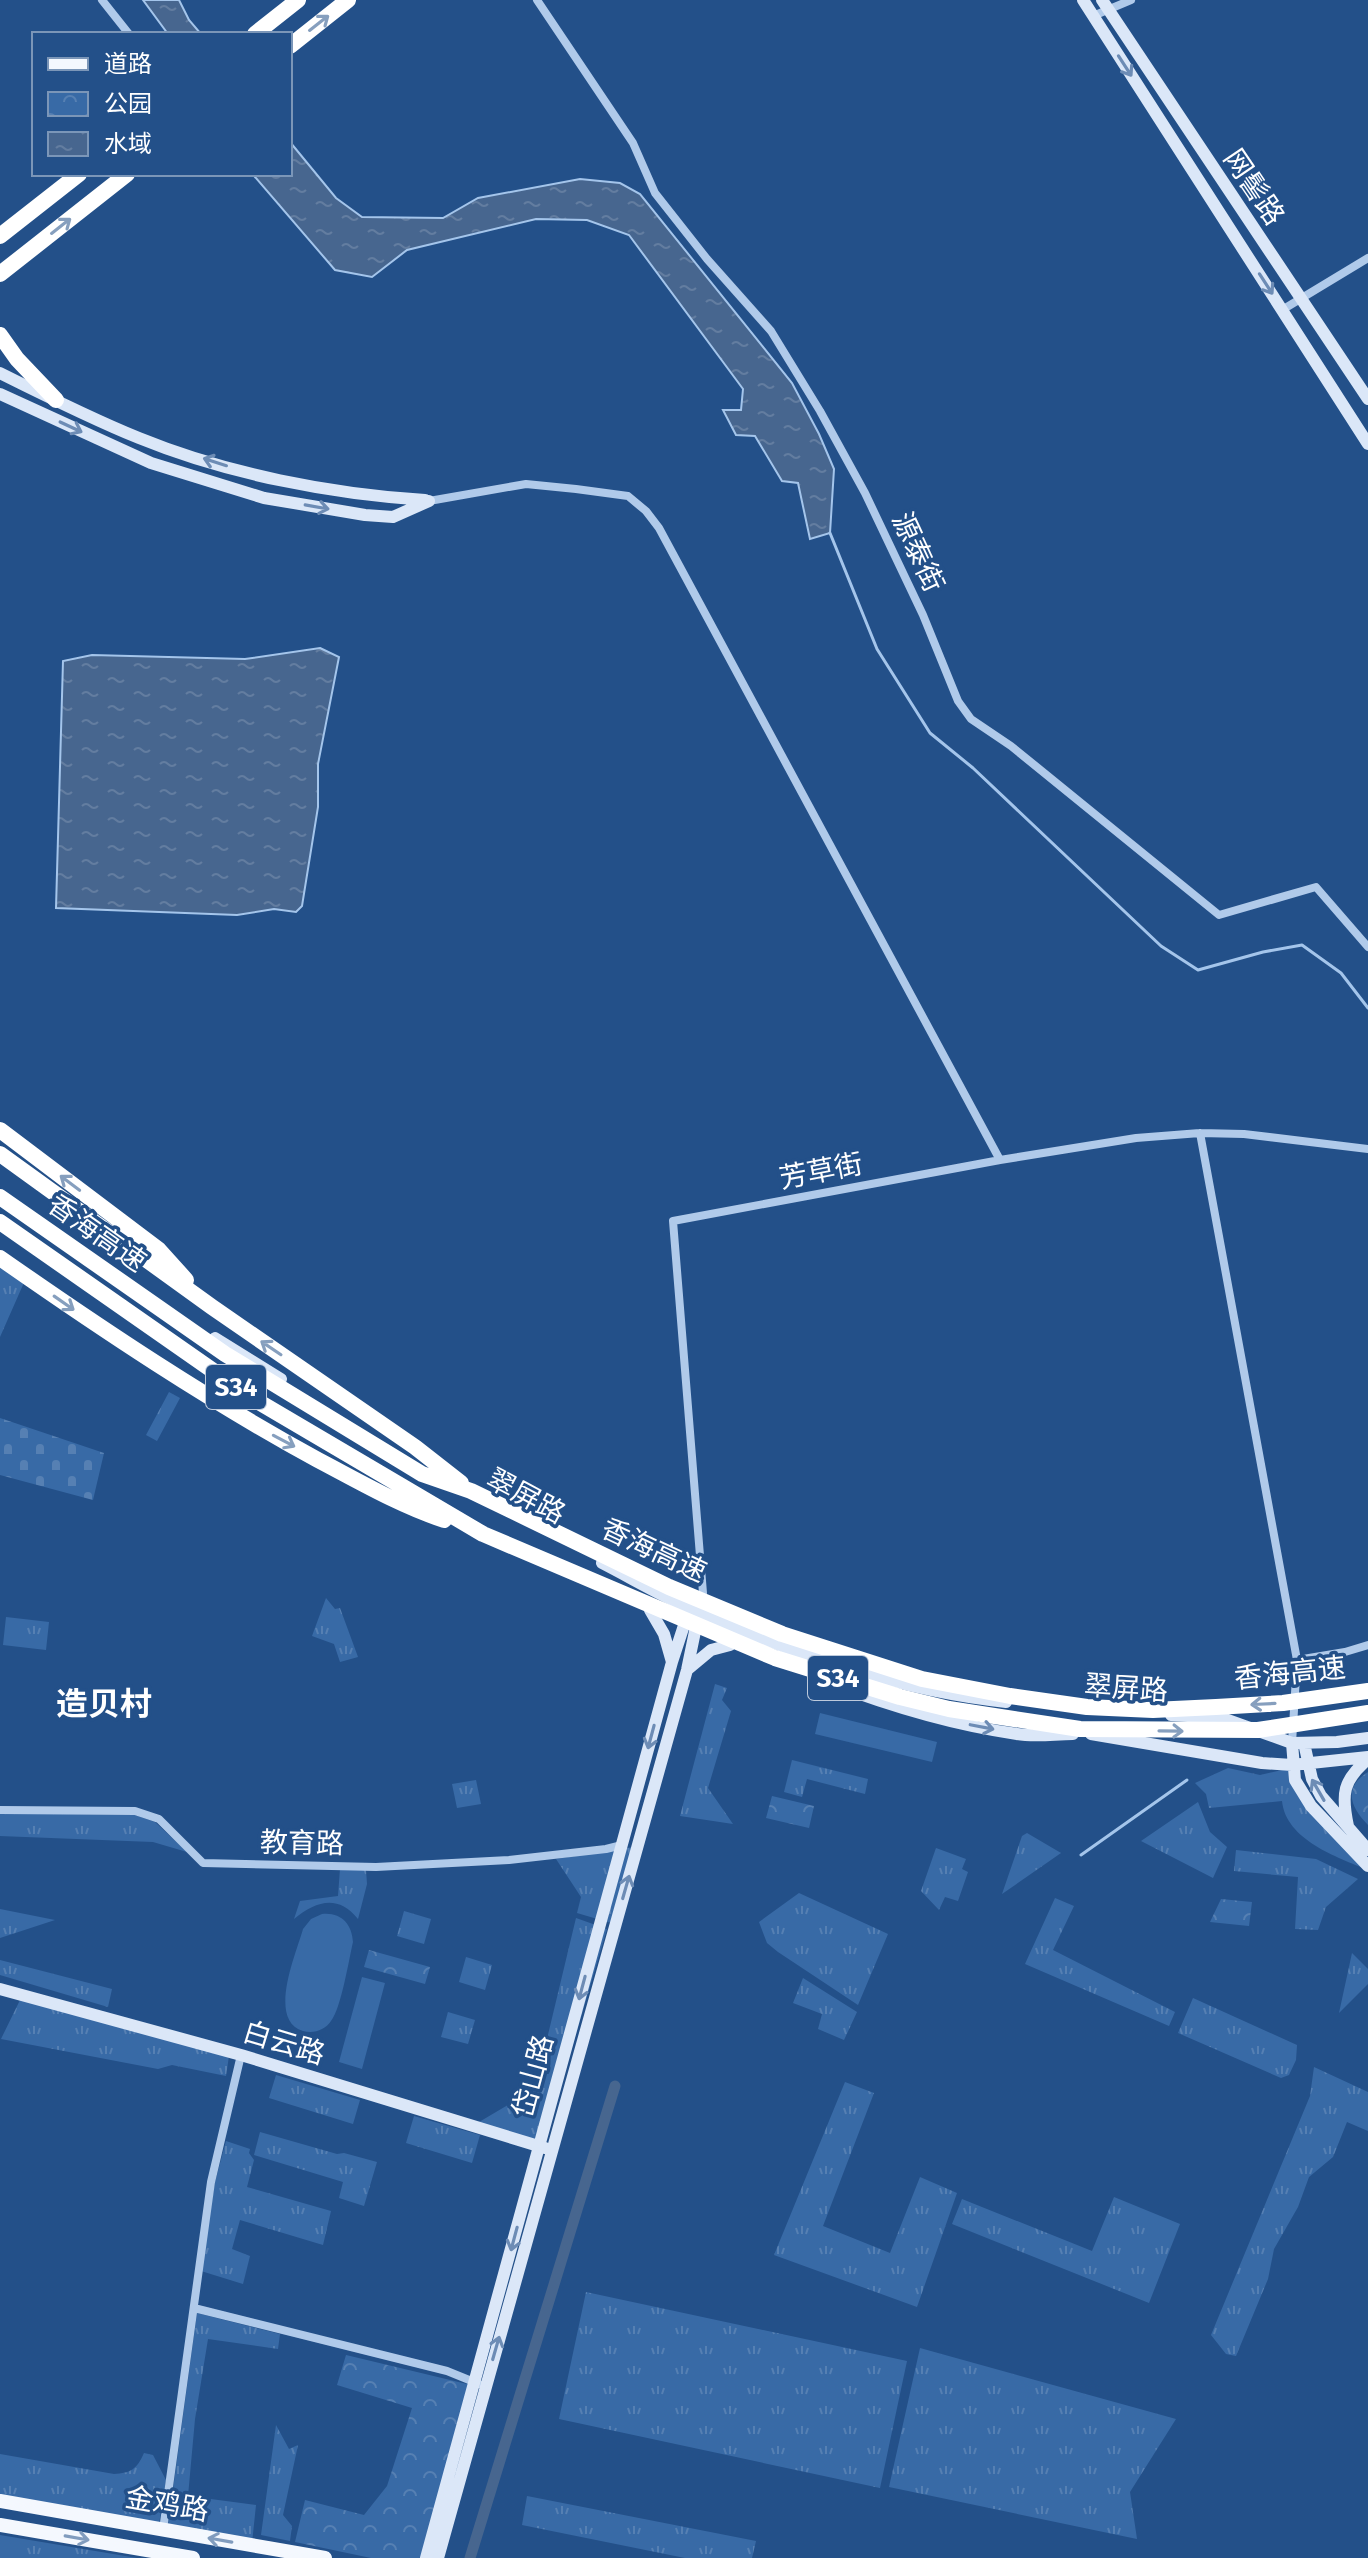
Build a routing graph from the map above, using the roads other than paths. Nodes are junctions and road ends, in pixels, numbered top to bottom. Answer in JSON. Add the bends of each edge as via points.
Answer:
{"nodes":[{"id":1,"x":102,"y":0,"type":"edge"},
{"id":2,"x":298,"y":0,"type":"edge"},
{"id":3,"x":348,"y":0,"type":"edge"},
{"id":4,"x":537,"y":0,"type":"edge"},
{"id":5,"x":1083,"y":0,"type":"edge"},
{"id":6,"x":1131,"y":0,"type":"edge"},
{"id":7,"x":1105,"y":5,"type":"edge"},
{"id":8,"x":1093,"y":16,"type":"junction"},
{"id":9,"x":127,"y":32,"type":"edge"},
{"id":10,"x":258,"y":32,"type":"edge"},
{"id":11,"x":292,"y":44,"type":"edge"},
{"id":12,"x":76,"y":176,"type":"edge"},
{"id":13,"x":124,"y":176,"type":"edge"},
{"id":14,"x":0,"y":236,"type":"edge"},
{"id":15,"x":1368,"y":258,"type":"edge"},
{"id":16,"x":5,"y":270,"type":"edge"},
{"id":17,"x":0,"y":291,"type":"edge"},
{"id":18,"x":1300,"y":298,"type":"junction"},
{"id":19,"x":1282,"y":310,"type":"junction"},
{"id":20,"x":0,"y":335,"type":"edge"},
{"id":21,"x":0,"y":373,"type":"edge"},
{"id":22,"x":0,"y":394,"type":"edge"},
{"id":23,"x":1368,"y":399,"type":"edge"},
{"id":24,"x":56,"y":400,"type":"junction"},
{"id":25,"x":1368,"y":444,"type":"edge"},
{"id":26,"x":429,"y":501,"type":"junction"},
{"id":27,"x":1368,"y":947,"type":"edge"},
{"id":28,"x":0,"y":1130,"type":"edge"},
{"id":29,"x":1200,"y":1133,"type":"junction"},
{"id":30,"x":1368,"y":1149,"type":"edge"},
{"id":31,"x":0,"y":1154,"type":"edge"},
{"id":32,"x":1000,"y":1160,"type":"junction"},
{"id":33,"x":0,"y":1195,"type":"edge"},
{"id":34,"x":0,"y":1224,"type":"edge"},
{"id":35,"x":0,"y":1258,"type":"edge"},
{"id":36,"x":212,"y":1307,"type":"junction"},
{"id":37,"x":471,"y":1491,"type":"junction"},
{"id":38,"x":483,"y":1534,"type":"junction"},
{"id":39,"x":650,"y":1610,"type":"junction"},
{"id":40,"x":694,"y":1610,"type":"junction"},
{"id":41,"x":690,"y":1630,"type":"junction"},
{"id":42,"x":730,"y":1645,"type":"junction"},
{"id":43,"x":1368,"y":1645,"type":"edge"},
{"id":44,"x":1297,"y":1660,"type":"junction"},
{"id":45,"x":672,"y":1662,"type":"junction"},
{"id":46,"x":687,"y":1670,"type":"junction"},
{"id":47,"x":1368,"y":1691,"type":"edge"},
{"id":48,"x":1368,"y":1713,"type":"edge"},
{"id":49,"x":1368,"y":1738,"type":"edge"},
{"id":50,"x":1298,"y":1743,"type":"junction"},
{"id":51,"x":1368,"y":1758,"type":"edge"},
{"id":52,"x":1309,"y":1763,"type":"junction"},
{"id":53,"x":1292,"y":1765,"type":"junction"},
{"id":54,"x":0,"y":1810,"type":"edge"},
{"id":55,"x":1348,"y":1829,"type":"junction"},
{"id":56,"x":622,"y":1845,"type":"junction"},
{"id":57,"x":1368,"y":1850,"type":"edge"},
{"id":58,"x":1368,"y":1866,"type":"edge"},
{"id":59,"x":0,"y":1989,"type":"edge"},
{"id":60,"x":241,"y":2055,"type":"junction"},
{"id":61,"x":545,"y":2148,"type":"junction"},
{"id":62,"x":194,"y":2308,"type":"junction"},
{"id":63,"x":480,"y":2384,"type":"junction"},
{"id":64,"x":0,"y":2501,"type":"edge"},
{"id":65,"x":0,"y":2525,"type":"edge"},
{"id":66,"x":163,"y":2530,"type":"junction"},
{"id":67,"x":193,"y":2558,"type":"edge"},
{"id":68,"x":325,"y":2558,"type":"edge"},
{"id":69,"x":426,"y":2558,"type":"edge"},
{"id":70,"x":438,"y":2558,"type":"edge"}],
"edges":[{"from":1,"to":9,"type":"street"},
{"from":2,"to":10,"type":"highway"},
{"from":11,"to":3,"type":"highway","one_way":true},
{"from":4,"to":27,"type":"street","name":"源泰街","via":[[633,143],[655,193],[771,331],[820,411],[865,493],[958,701],[971,719],[1219,915],[1316,887]]},
{"from":5,"to":8,"type":"main road"},
{"from":6,"to":7,"type":"street"},
{"from":7,"to":8,"type":"street"},
{"from":7,"to":18,"type":"main road","name":"网髻路"},
{"from":8,"to":19,"type":"main road","one_way":true},
{"from":12,"to":14,"type":"highway"},
{"from":16,"to":13,"type":"highway","one_way":true},
{"from":15,"to":18,"type":"street"},
{"from":16,"to":17,"type":"highway"},
{"from":18,"to":19,"type":"street"},
{"from":18,"to":23,"type":"main road","name":"网髻路"},
{"from":19,"to":25,"type":"main road"},
{"from":20,"to":24,"type":"highway"},
{"from":21,"to":24,"type":"main road"},
{"from":22,"to":26,"type":"main road","one_way":true,"via":[[151,463],[264,498],[393,517]]},
{"from":26,"to":24,"type":"main road","one_way":true,"via":[[364,497],[249,473],[141,439]]},
{"from":26,"to":32,"type":"street","via":[[526,484],[628,496],[646,511]]},
{"from":36,"to":28,"type":"highway","one_way":true,"via":[[159,1250]]},
{"from":29,"to":30,"type":"street","name":"芳草街"},
{"from":29,"to":32,"type":"street","name":"芳草街"},
{"from":29,"to":44,"type":"street"},
{"from":31,"to":36,"type":"highway"},
{"from":32,"to":40,"type":"street","name":"芳草街","via":[[673,1221],[703,1593]]},
{"from":33,"to":37,"type":"highway","name":"香海高速","number":"S34","via":[[265,1380],[422,1474]]},
{"from":33,"to":40,"type":"main road","name":"翠屏路","via":[[202,1330],[414,1461],[490,1506]]},
{"from":34,"to":38,"type":"highway","name":"香海高速","number":"S34","via":[[252,1398]]},
{"from":34,"to":39,"type":"main road","name":"翠屏路","via":[[187,1353],[379,1470]]},
{"from":35,"to":38,"type":"highway","one_way":true,"via":[[241,1418],[407,1507]]},
{"from":37,"to":36,"type":"highway","one_way":true},
{"from":47,"to":37,"type":"highway","name":"香海高速","number":"S34","one_way":true,"via":[[1283,1703],[1153,1710],[1087,1707],[922,1679],[768,1628],[669,1587]]},
{"from":38,"to":48,"type":"highway","name":"香海高速","number":"S34","one_way":true,"via":[[775,1658],[949,1709],[1080,1729],[1216,1731]]},
{"from":39,"to":41,"type":"main road","name":"翠屏路"},
{"from":39,"to":45,"type":"main road"},
{"from":40,"to":41,"type":"main road","name":"岱山路"},
{"from":40,"to":50,"type":"main road","name":"翠屏路","via":[[839,1664],[952,1696],[1085,1711],[1222,1718]]},
{"from":41,"to":42,"type":"main road","name":"翠屏路"},
{"from":41,"to":45,"type":"main road","name":"岱山路"},
{"from":41,"to":46,"type":"main road","name":"岱山路"},
{"from":42,"to":46,"type":"main road","via":[[711,1650]]},
{"from":42,"to":53,"type":"main road","name":"翠屏路","one_way":true,"via":[[871,1699],[1020,1735],[1085,1733]]},
{"from":43,"to":44,"type":"street"},
{"from":44,"to":50,"type":"street"},
{"from":45,"to":56,"type":"main road","name":"岱山路","one_way":true},
{"from":61,"to":46,"type":"main road","name":"岱山路","one_way":true},
{"from":49,"to":50,"type":"main road","name":"翠屏路"},
{"from":50,"to":52,"type":"main road"},
{"from":50,"to":53,"type":"main road"},
{"from":51,"to":52,"type":"main road","name":"翠屏路"},
{"from":51,"to":55,"type":"main road","via":[[1348,1780],[1343,1804]]},
{"from":52,"to":53,"type":"main road","name":"翠屏路"},
{"from":55,"to":52,"type":"main road","one_way":true,"via":[[1321,1796]]},
{"from":53,"to":58,"type":"main road","via":[[1311,1806]]},
{"from":54,"to":56,"type":"street","name":"教育路","via":[[135,1811],[159,1819],[203,1863],[445,1865]]},
{"from":55,"to":57,"type":"main road"},
{"from":56,"to":61,"type":"main road","name":"岱山路","one_way":true},
{"from":59,"to":60,"type":"main road","name":"白云路"},
{"from":60,"to":61,"type":"main road","name":"白云路"},
{"from":60,"to":62,"type":"street","via":[[211,2182]]},
{"from":61,"to":63,"type":"main road","name":"岱山路"},
{"from":62,"to":63,"type":"street","via":[[447,2371]]},
{"from":62,"to":66,"type":"street"},
{"from":63,"to":69,"type":"main road","name":"岱山路"},
{"from":63,"to":70,"type":"main road","name":"岱山路"},
{"from":64,"to":66,"type":"main road","name":"金鸡路"},
{"from":65,"to":67,"type":"main road","name":"金鸡路","one_way":true},
{"from":68,"to":66,"type":"main road","name":"金鸡路","one_way":true}]}
